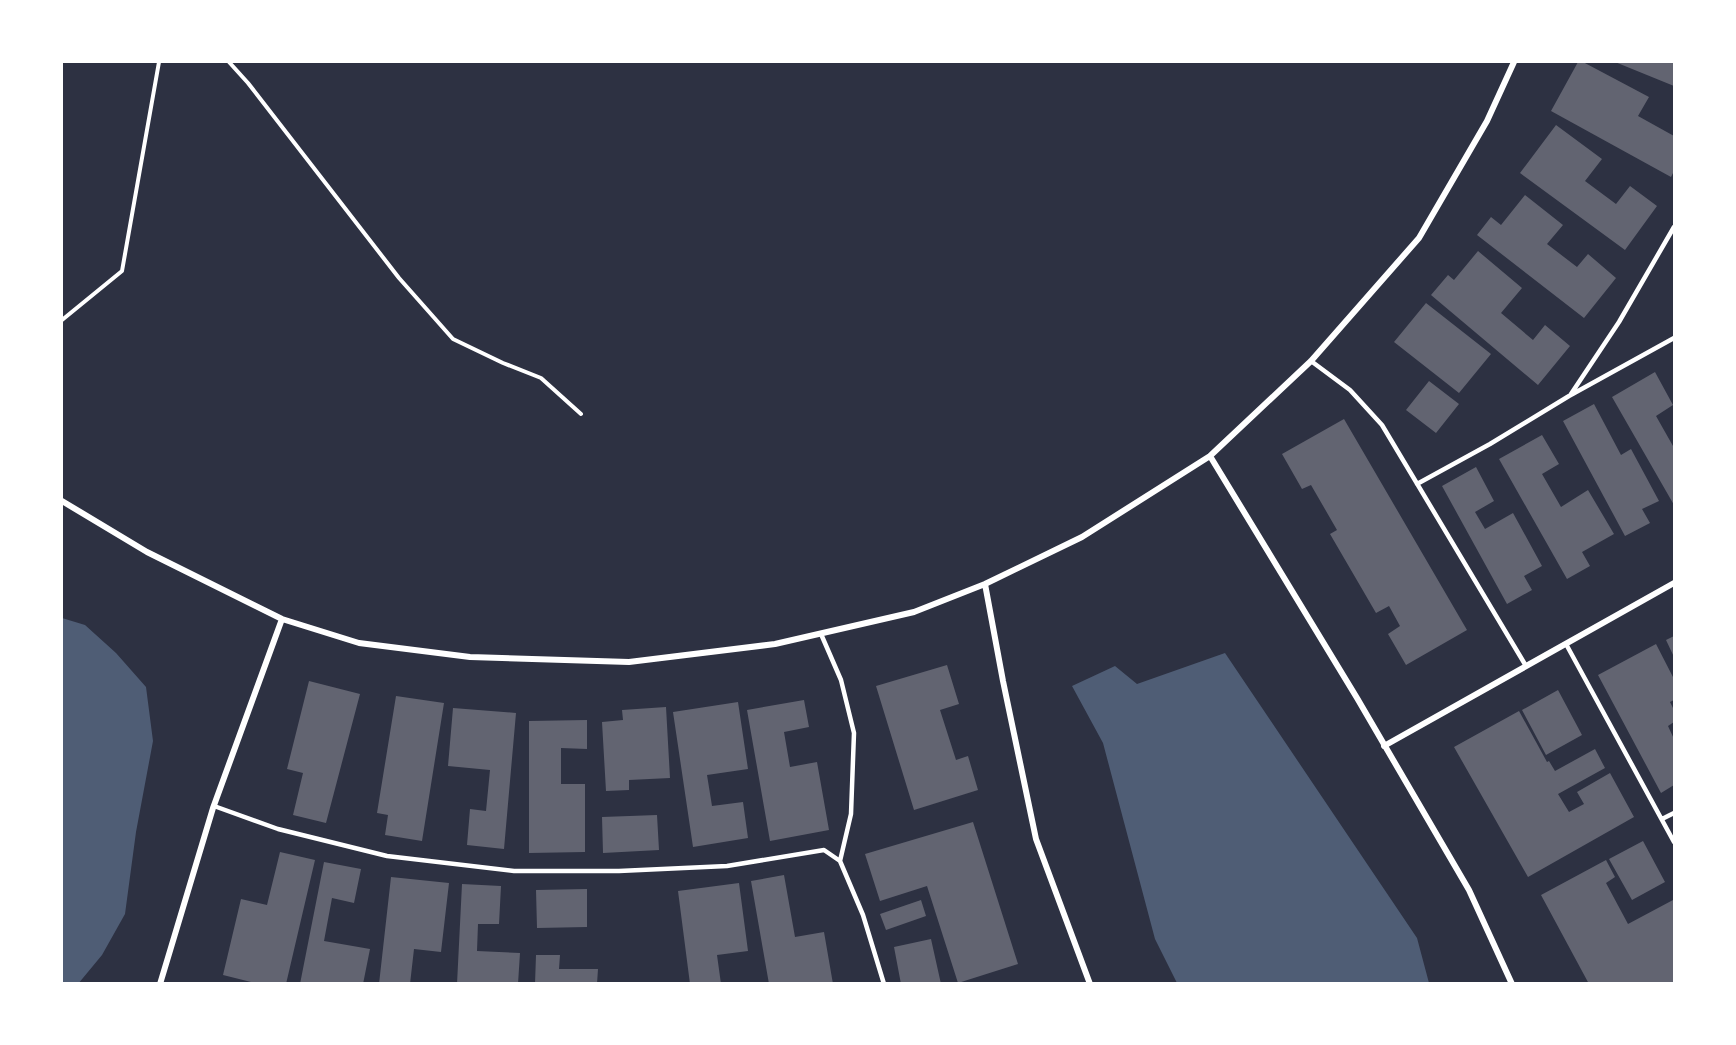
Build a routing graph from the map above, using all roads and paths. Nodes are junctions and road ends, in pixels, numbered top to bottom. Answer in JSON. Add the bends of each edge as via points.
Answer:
{"nodes":[{"id":1,"x":159,"y":62,"type":"edge"},
{"id":2,"x":229,"y":62,"type":"edge"},
{"id":3,"x":1514,"y":62,"type":"edge"},
{"id":4,"x":1674,"y":227,"type":"edge"},
{"id":5,"x":62,"y":320,"type":"edge"},
{"id":6,"x":1674,"y":338,"type":"edge"},
{"id":7,"x":1311,"y":361,"type":"junction"},
{"id":8,"x":1569,"y":396,"type":"junction"},
{"id":9,"x":582,"y":414,"type":"dead end"},
{"id":10,"x":1210,"y":456,"type":"junction"},
{"id":11,"x":1417,"y":484,"type":"junction"},
{"id":12,"x":62,"y":501,"type":"edge"},
{"id":13,"x":1674,"y":583,"type":"edge"},
{"id":14,"x":985,"y":584,"type":"junction"},
{"id":15,"x":282,"y":618,"type":"junction"},
{"id":16,"x":821,"y":634,"type":"junction"},
{"id":17,"x":1566,"y":644,"type":"junction"},
{"id":18,"x":1526,"y":666,"type":"junction"},
{"id":19,"x":1384,"y":746,"type":"junction"},
{"id":20,"x":214,"y":806,"type":"junction"},
{"id":21,"x":1674,"y":813,"type":"edge"},
{"id":22,"x":1662,"y":819,"type":"junction"},
{"id":23,"x":1674,"y":842,"type":"edge"},
{"id":24,"x":840,"y":861,"type":"junction"},
{"id":25,"x":160,"y":984,"type":"edge"},
{"id":26,"x":885,"y":984,"type":"edge"},
{"id":27,"x":1090,"y":984,"type":"edge"},
{"id":28,"x":1512,"y":984,"type":"edge"}],
"edges":[{"from":1,"to":5,"type":"path","via":[[122,271]]},
{"from":2,"to":9,"type":"path","via":[[399,278],[453,339],[541,378]]},
{"from":3,"to":7,"type":"street","via":[[1487,122],[1419,238]]},
{"from":4,"to":8,"type":"lane","via":[[1620,322]]},
{"from":6,"to":8,"type":"lane"},
{"from":7,"to":10,"type":"street"},
{"from":7,"to":11,"type":"lane","via":[[1350,390],[1382,425]]},
{"from":8,"to":11,"type":"lane"},
{"from":10,"to":14,"type":"street","via":[[1082,537]]},
{"from":10,"to":19,"type":"street"},
{"from":11,"to":18,"type":"lane"},
{"from":12,"to":15,"type":"street","via":[[147,552]]},
{"from":13,"to":17,"type":"street"},
{"from":14,"to":16,"type":"street","via":[[914,612]]},
{"from":14,"to":27,"type":"street","via":[[1036,839]]},
{"from":15,"to":16,"type":"street","via":[[360,643],[470,657],[618,662],[775,644]]},
{"from":15,"to":20,"type":"street"},
{"from":16,"to":24,"type":"lane","via":[[841,680],[854,733],[851,814]]},
{"from":17,"to":18,"type":"street"},
{"from":17,"to":22,"type":"lane"},
{"from":18,"to":19,"type":"street"},
{"from":19,"to":28,"type":"street","via":[[1469,890]]},
{"from":20,"to":24,"type":"lane","via":[[278,830],[387,856],[514,871],[727,866],[824,850]]},
{"from":20,"to":25,"type":"street"},
{"from":21,"to":22,"type":"lane"},
{"from":22,"to":23,"type":"lane"},
{"from":24,"to":26,"type":"lane","via":[[863,915]]}]}
